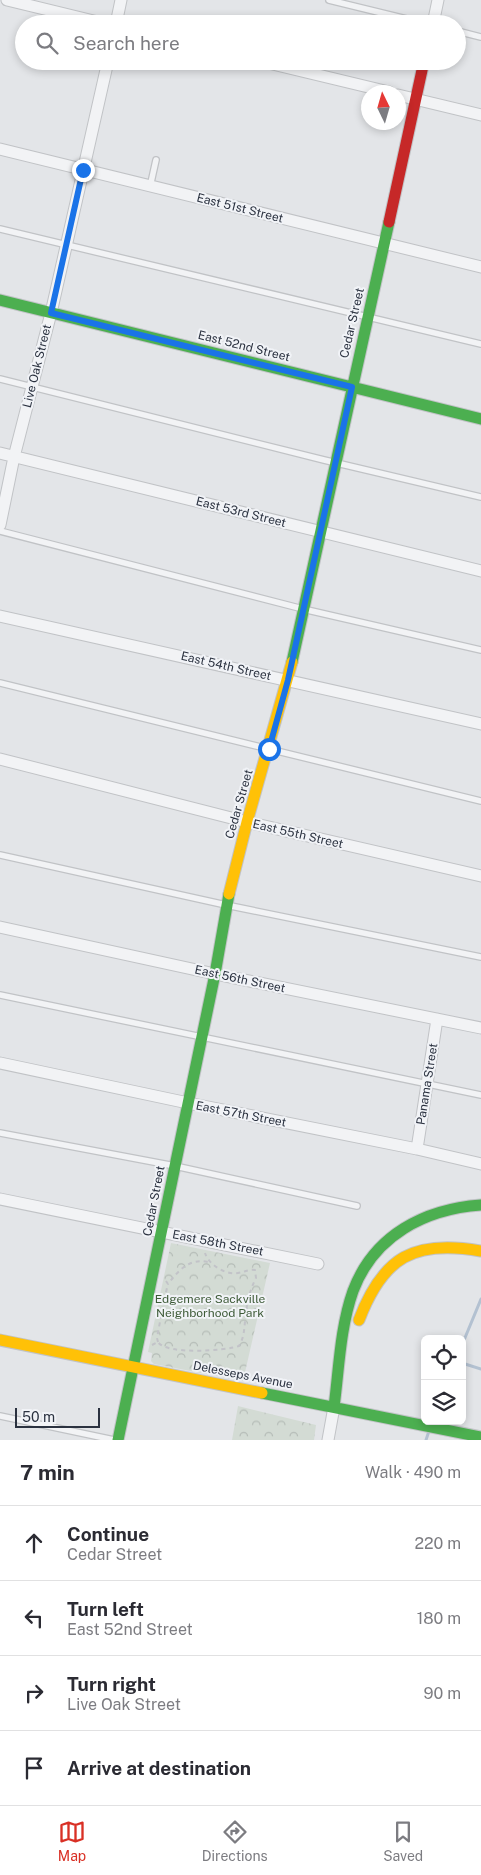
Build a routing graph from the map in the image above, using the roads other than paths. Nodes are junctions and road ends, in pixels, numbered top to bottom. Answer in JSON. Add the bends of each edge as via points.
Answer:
{"nodes":[{"id":1,"x":7,"y":0,"type":"edge"},
{"id":2,"x":121,"y":0,"type":"edge"},
{"id":3,"x":330,"y":0,"type":"edge"},
{"id":4,"x":438,"y":0,"type":"edge"},
{"id":5,"x":69,"y":15,"type":"edge"},
{"id":6,"x":118,"y":15,"type":"edge"},
{"id":7,"x":391,"y":15,"type":"edge"},
{"id":8,"x":435,"y":15,"type":"edge"},
{"id":9,"x":466,"y":33,"type":"edge"},
{"id":10,"x":481,"y":37,"type":"edge"},
{"id":11,"x":106,"y":70,"type":"edge"},
{"id":12,"x":297,"y":70,"type":"edge"},
{"id":13,"x":422,"y":70,"type":"edge"},
{"id":14,"x":361,"y":85,"type":"edge"},
{"id":15,"x":406,"y":97,"type":"edge"},
{"id":16,"x":416,"y":99,"type":"junction"},
{"id":17,"x":481,"y":115,"type":"edge"},
{"id":18,"x":0,"y":149,"type":"edge"},
{"id":19,"x":156,"y":160,"type":"dead end"},
{"id":20,"x":83,"y":170,"type":"junction"},
{"id":21,"x":150,"y":187,"type":"junction"},
{"id":22,"x":0,"y":229,"type":"edge"},
{"id":23,"x":384,"y":243,"type":"junction"},
{"id":24,"x":66,"y":245,"type":"junction"},
{"id":25,"x":481,"y":267,"type":"edge"},
{"id":26,"x":0,"y":300,"type":"edge"},
{"id":27,"x":51,"y":313,"type":"junction"},
{"id":28,"x":368,"y":318,"type":"junction"},
{"id":29,"x":481,"y":344,"type":"edge"},
{"id":30,"x":0,"y":379,"type":"edge"},
{"id":31,"x":32,"y":387,"type":"junction"},
{"id":32,"x":352,"y":387,"type":"junction"},
{"id":33,"x":481,"y":419,"type":"edge"},
{"id":34,"x":0,"y":453,"type":"edge"},
{"id":35,"x":14,"y":457,"type":"junction"},
{"id":36,"x":335,"y":463,"type":"junction"},
{"id":37,"x":481,"y":497,"type":"edge"},
{"id":38,"x":0,"y":525,"type":"edge"},
{"id":39,"x":0,"y":531,"type":"edge"},
{"id":40,"x":319,"y":531,"type":"junction"},
{"id":41,"x":481,"y":571,"type":"edge"},
{"id":42,"x":303,"y":609,"type":"junction"},
{"id":43,"x":0,"y":616,"type":"edge"},
{"id":44,"x":481,"y":650,"type":"edge"},
{"id":45,"x":288,"y":680,"type":"junction"},
{"id":46,"x":0,"y":683,"type":"edge"},
{"id":47,"x":481,"y":724,"type":"edge"},
{"id":48,"x":269,"y":749,"type":"junction"},
{"id":49,"x":0,"y":759,"type":"edge"},
{"id":50,"x":481,"y":801,"type":"edge"},
{"id":51,"x":247,"y":822,"type":"junction"},
{"id":52,"x":0,"y":855,"type":"edge"},
{"id":53,"x":481,"y":876,"type":"edge"},
{"id":54,"x":226,"y":906,"type":"junction"},
{"id":55,"x":0,"y":927,"type":"edge"},
{"id":56,"x":481,"y":957,"type":"edge"},
{"id":57,"x":215,"y":974,"type":"junction"},
{"id":58,"x":0,"y":995,"type":"edge"},
{"id":59,"x":437,"y":1019,"type":"junction"},
{"id":60,"x":481,"y":1028,"type":"edge"},
{"id":61,"x":202,"y":1037,"type":"junction"},
{"id":62,"x":0,"y":1063,"type":"edge"},
{"id":63,"x":427,"y":1084,"type":"junction"},
{"id":64,"x":481,"y":1095,"type":"edge"},
{"id":65,"x":188,"y":1103,"type":"junction"},
{"id":66,"x":0,"y":1133,"type":"edge"},
{"id":67,"x":417,"y":1149,"type":"junction"},
{"id":68,"x":481,"y":1164,"type":"edge"},
{"id":69,"x":175,"y":1166,"type":"junction"},
{"id":70,"x":0,"y":1199,"type":"edge"},
{"id":71,"x":479,"y":1205,"type":"edge"},
{"id":72,"x":357,"y":1206,"type":"dead end"},
{"id":73,"x":162,"y":1232,"type":"junction"},
{"id":74,"x":481,"y":1251,"type":"edge"},
{"id":75,"x":318,"y":1264,"type":"dead end"},
{"id":76,"x":0,"y":1340,"type":"edge"},
{"id":77,"x":134,"y":1368,"type":"junction"},
{"id":78,"x":334,"y":1407,"type":"junction"},
{"id":79,"x":0,"y":1416,"type":"edge"},
{"id":80,"x":481,"y":1437,"type":"edge"},
{"id":81,"x":116,"y":1440,"type":"edge"},
{"id":82,"x":328,"y":1440,"type":"edge"}],
"edges":[{"from":1,"to":5,"type":"street"},
{"from":2,"to":6,"type":"street"},
{"from":3,"to":7,"type":"lane"},
{"from":4,"to":8,"type":"street"},
{"from":9,"to":10,"type":"lane"},
{"from":11,"to":20,"type":"street","name":"Live Oak Street"},
{"from":12,"to":14,"type":"street"},
{"from":13,"to":16,"type":"main road","name":"Cedar Street"},
{"from":15,"to":16,"type":"street"},
{"from":16,"to":17,"type":"street"},
{"from":16,"to":23,"type":"main road","name":"Cedar Street"},
{"from":18,"to":20,"type":"street","name":"East 51st Street"},
{"from":19,"to":21,"type":"lane"},
{"from":20,"to":21,"type":"street","name":"East 51st Street"},
{"from":20,"to":24,"type":"street","name":"Live Oak Street"},
{"from":21,"to":23,"type":"street","name":"East 51st Street"},
{"from":22,"to":24,"type":"lane"},
{"from":23,"to":25,"type":"street","name":"East 51st Street"},
{"from":23,"to":28,"type":"main road","name":"Cedar Street"},
{"from":24,"to":27,"type":"street","name":"Live Oak Street"},
{"from":24,"to":28,"type":"lane"},
{"from":26,"to":27,"type":"main road","name":"East 52nd Street"},
{"from":27,"to":31,"type":"street","name":"Live Oak Street"},
{"from":27,"to":32,"type":"main road","name":"East 52nd Street"},
{"from":28,"to":29,"type":"lane"},
{"from":28,"to":32,"type":"main road","name":"Cedar Street"},
{"from":30,"to":31,"type":"lane"},
{"from":31,"to":35,"type":"street","name":"Live Oak Street"},
{"from":31,"to":36,"type":"lane"},
{"from":32,"to":33,"type":"main road","name":"East 52nd Street"},
{"from":32,"to":36,"type":"main road","name":"Cedar Street"},
{"from":34,"to":35,"type":"street","name":"East 53rd Street"},
{"from":35,"to":38,"type":"street","name":"Live Oak Street"},
{"from":35,"to":40,"type":"street","name":"East 53rd Street"},
{"from":36,"to":37,"type":"lane"},
{"from":36,"to":40,"type":"main road","name":"Cedar Street"},
{"from":39,"to":42,"type":"lane"},
{"from":40,"to":41,"type":"street","name":"East 53rd Street"},
{"from":40,"to":42,"type":"main road","name":"Cedar Street"},
{"from":42,"to":44,"type":"lane"},
{"from":42,"to":45,"type":"main road","name":"Cedar Street"},
{"from":43,"to":45,"type":"street","name":"East 54th Street"},
{"from":45,"to":47,"type":"street","name":"East 54th Street"},
{"from":45,"to":48,"type":"main road","name":"Cedar Street"},
{"from":46,"to":48,"type":"lane"},
{"from":48,"to":50,"type":"lane"},
{"from":48,"to":51,"type":"main road","name":"Cedar Street"},
{"from":49,"to":51,"type":"street","name":"East 55th Street"},
{"from":51,"to":53,"type":"street","name":"East 55th Street"},
{"from":51,"to":54,"type":"main road","name":"Cedar Street"},
{"from":52,"to":54,"type":"lane"},
{"from":54,"to":56,"type":"lane"},
{"from":54,"to":57,"type":"main road","name":"Cedar Street"},
{"from":55,"to":57,"type":"street","name":"East 56th Street"},
{"from":57,"to":59,"type":"street","name":"East 56th Street"},
{"from":57,"to":61,"type":"main road","name":"Cedar Street"},
{"from":58,"to":61,"type":"lane"},
{"from":59,"to":60,"type":"street","name":"East 56th Street"},
{"from":59,"to":63,"type":"street","name":"Panama Street"},
{"from":61,"to":63,"type":"lane"},
{"from":61,"to":65,"type":"main road","name":"Cedar Street"},
{"from":62,"to":65,"type":"street","name":"East 57th Street"},
{"from":63,"to":64,"type":"lane"},
{"from":63,"to":67,"type":"street","name":"Panama Street"},
{"from":65,"to":67,"type":"street","name":"East 57th Street"},
{"from":65,"to":69,"type":"main road","name":"Cedar Street"},
{"from":66,"to":69,"type":"lane"},
{"from":67,"to":68,"type":"street","name":"East 57th Street"},
{"from":69,"to":72,"type":"lane"},
{"from":69,"to":73,"type":"main road","name":"Cedar Street"},
{"from":70,"to":73,"type":"street","name":"East 58th Street"},
{"from":71,"to":78,"type":"main road","via":[[438,1211],[411,1222],[383,1244],[359,1276],[347,1314]]},
{"from":73,"to":75,"type":"street","name":"East 58th Street"},
{"from":73,"to":77,"type":"main road","name":"Cedar Street"},
{"from":74,"to":78,"type":"main road","via":[[459,1246],[414,1251],[380,1275],[364,1304]]},
{"from":76,"to":77,"type":"main road","name":"Delesseps Avenue"},
{"from":77,"to":78,"type":"main road","name":"Delesseps Avenue"},
{"from":77,"to":81,"type":"main road","name":"Cedar Street"},
{"from":78,"to":80,"type":"main road","name":"Delesseps Avenue"},
{"from":78,"to":82,"type":"street"},
{"from":79,"to":81,"type":"lane"}]}
